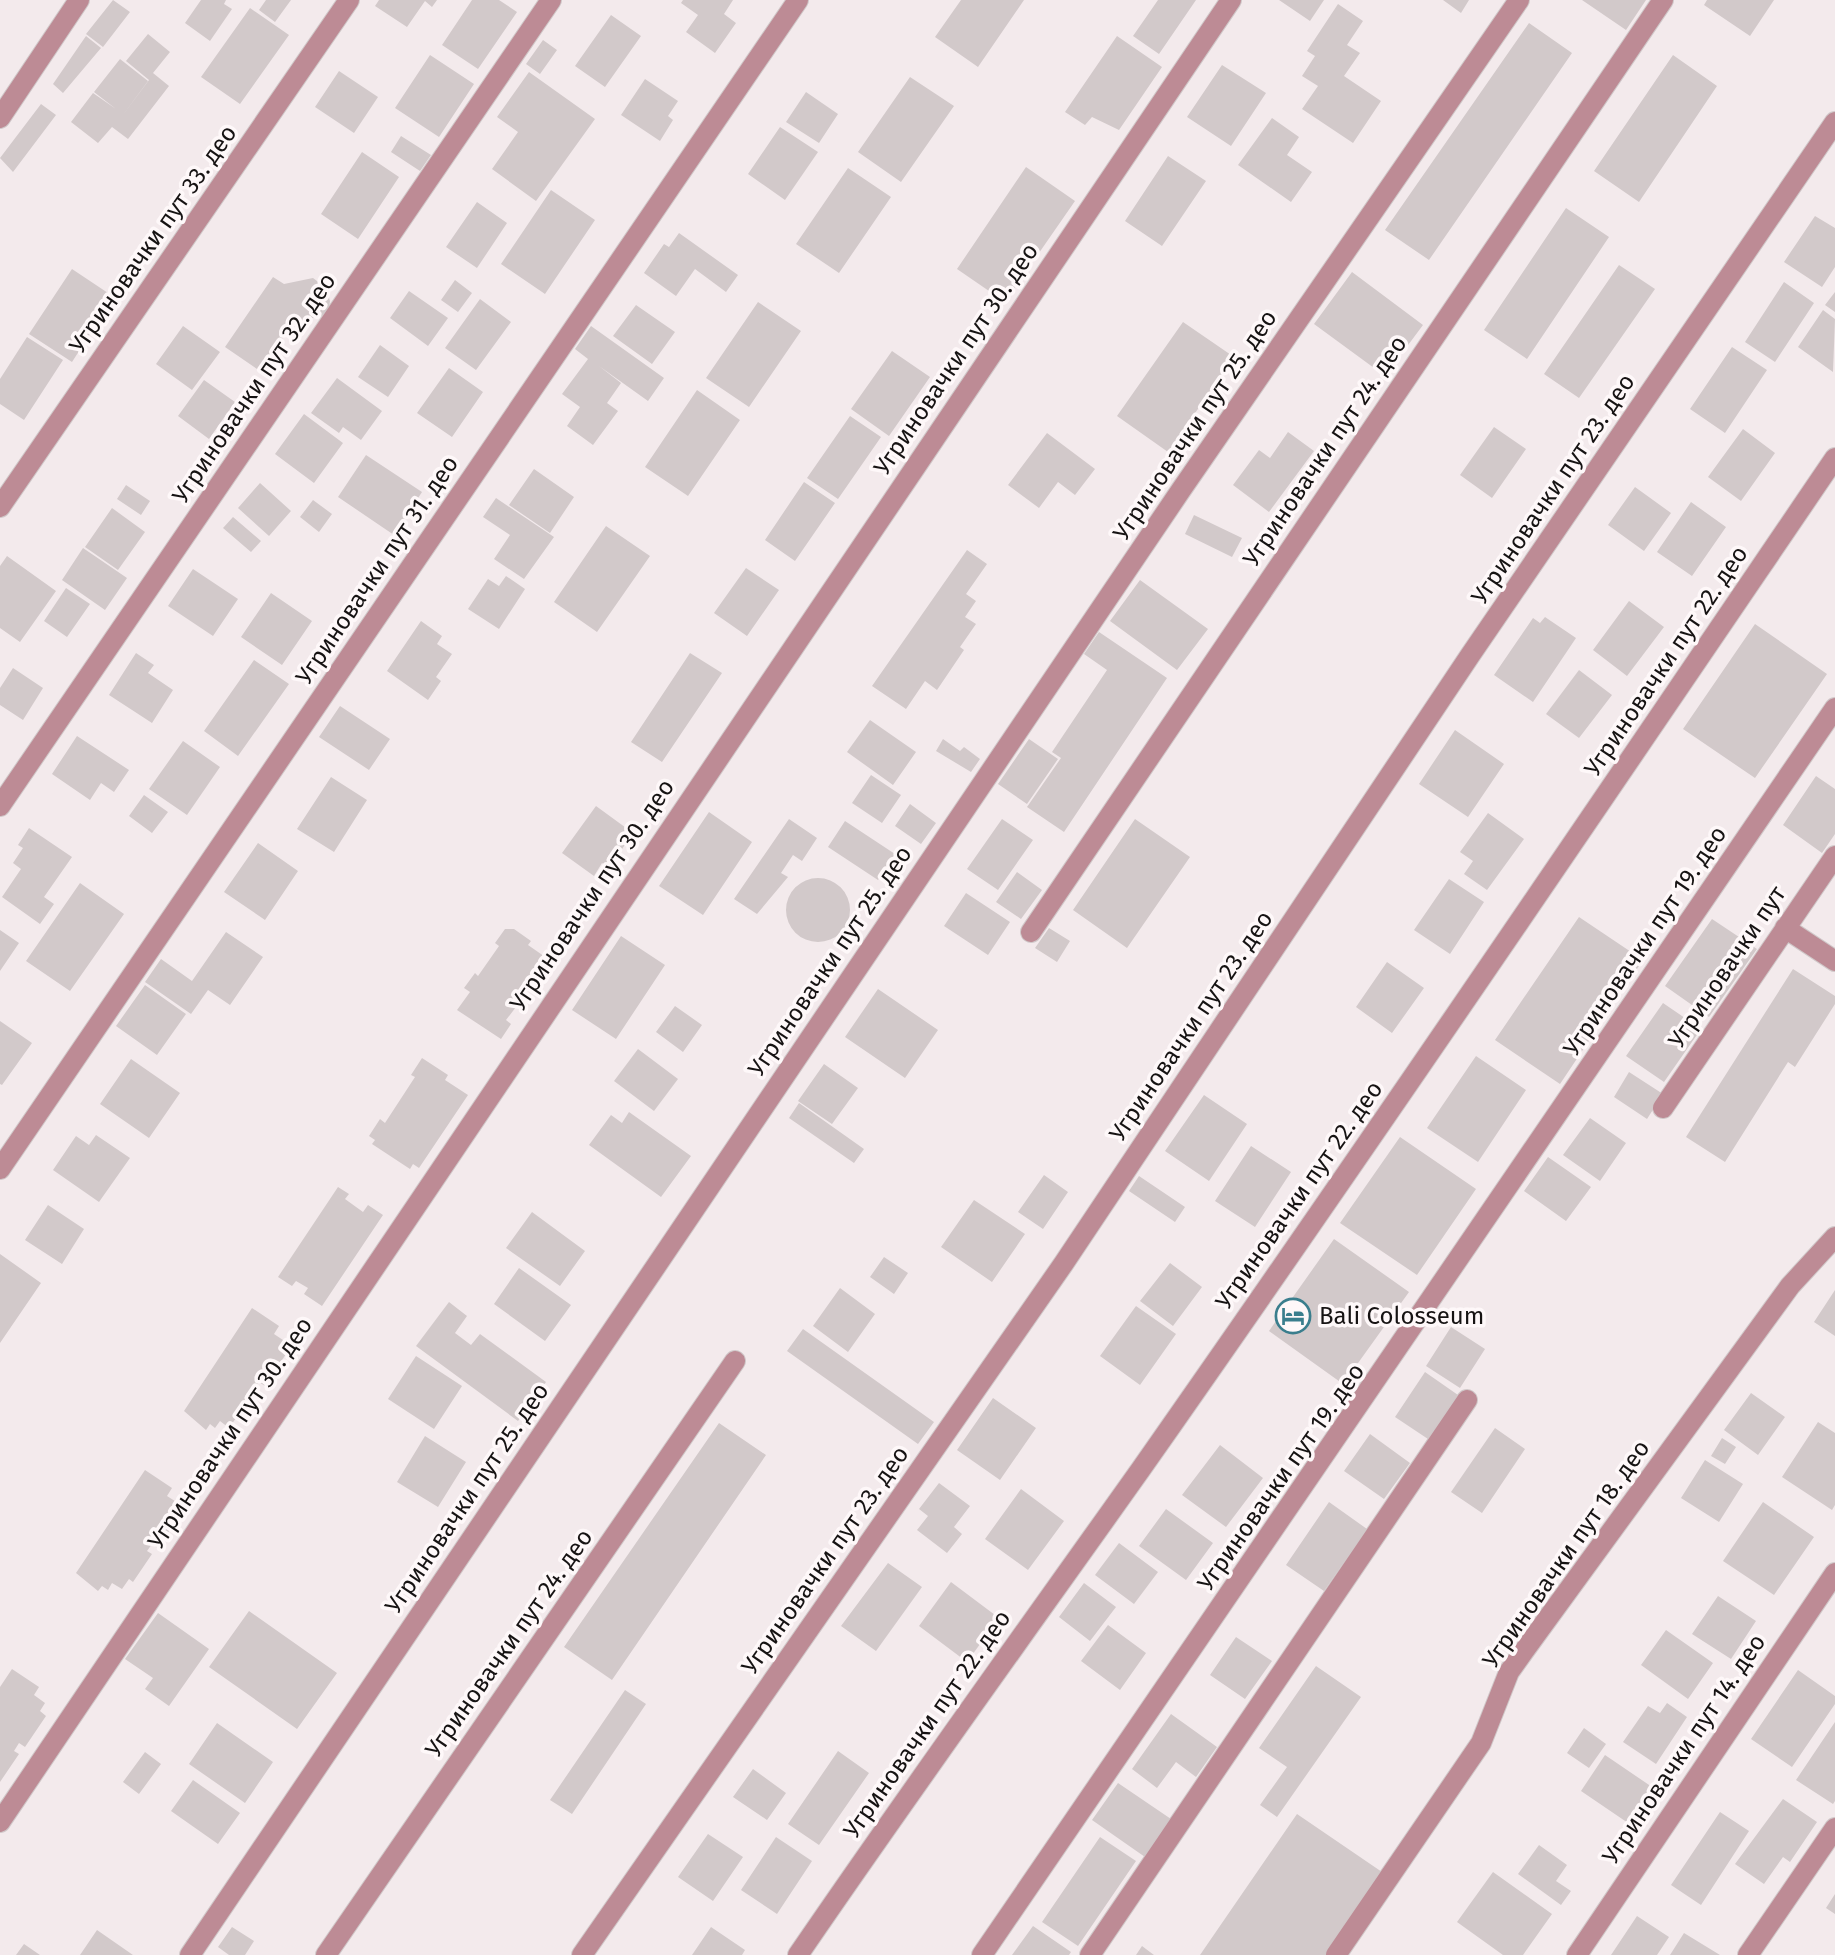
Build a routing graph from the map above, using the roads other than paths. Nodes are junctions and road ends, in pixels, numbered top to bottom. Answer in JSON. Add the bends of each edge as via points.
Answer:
{"nodes":[{"id":1,"x":79,"y":0,"type":"edge"},
{"id":2,"x":349,"y":0,"type":"edge"},
{"id":3,"x":551,"y":0,"type":"edge"},
{"id":4,"x":798,"y":0,"type":"edge"},
{"id":5,"x":1231,"y":0,"type":"edge"},
{"id":6,"x":1519,"y":0,"type":"edge"},
{"id":7,"x":1663,"y":0,"type":"edge"},
{"id":8,"x":0,"y":118,"type":"edge"},
{"id":9,"x":1835,"y":122,"type":"edge"},
{"id":10,"x":1835,"y":458,"type":"edge"},
{"id":11,"x":0,"y":507,"type":"edge"},
{"id":12,"x":1835,"y":708,"type":"edge"},
{"id":13,"x":0,"y":806,"type":"edge"},
{"id":14,"x":1835,"y":856,"type":"edge"},
{"id":15,"x":1785,"y":928,"type":"junction"},
{"id":16,"x":1031,"y":932,"type":"dead end"},
{"id":17,"x":1835,"y":961,"type":"edge"},
{"id":18,"x":1663,"y":1108,"type":"dead end"},
{"id":19,"x":0,"y":1169,"type":"edge"},
{"id":20,"x":1835,"y":1237,"type":"edge"},
{"id":21,"x":735,"y":1361,"type":"dead end"},
{"id":22,"x":1467,"y":1400,"type":"dead end"},
{"id":23,"x":1835,"y":1573,"type":"edge"},
{"id":24,"x":0,"y":1822,"type":"edge"},
{"id":25,"x":1835,"y":1828,"type":"edge"},
{"id":26,"x":190,"y":1955,"type":"edge"},
{"id":27,"x":326,"y":1955,"type":"edge"},
{"id":28,"x":582,"y":1955,"type":"edge"},
{"id":29,"x":798,"y":1955,"type":"edge"},
{"id":30,"x":982,"y":1955,"type":"edge"},
{"id":31,"x":1090,"y":1955,"type":"edge"},
{"id":32,"x":1336,"y":1955,"type":"edge"},
{"id":33,"x":1577,"y":1955,"type":"edge"},
{"id":34,"x":1748,"y":1955,"type":"edge"}],
"edges":[{"from":1,"to":8,"type":"street"},
{"from":2,"to":11,"type":"street","name":"Угриновачки пут 33. део"},
{"from":3,"to":13,"type":"street","name":"Угриновачки пут 32. део"},
{"from":4,"to":19,"type":"street","name":"Угриновачки пут 31. део"},
{"from":5,"to":24,"type":"street","name":"Угриновачки пут 30. део"},
{"from":6,"to":26,"type":"street","name":"Угриновачки пут 25. део","via":[[1181,490]]},
{"from":7,"to":16,"type":"street","name":"Угриновачки пут 24. део"},
{"from":9,"to":28,"type":"street","name":"Угриновачки пут 23. део","via":[[1064,1263]]},
{"from":10,"to":29,"type":"street","name":"Угриновачки пут 22. део","via":[[1479,982]]},
{"from":12,"to":30,"type":"street","name":"Угриновачки пут 19. део"},
{"from":14,"to":15,"type":"street","name":"Угриновачки пут"},
{"from":15,"to":17,"type":"street"},
{"from":15,"to":18,"type":"street","name":"Угриновачки пут"},
{"from":20,"to":32,"type":"street","name":"Угриновачки пут 18. део","via":[[1790,1286],[1509,1672],[1481,1743]]},
{"from":21,"to":27,"type":"street","name":"Угриновачки пут 24. део"},
{"from":22,"to":31,"type":"street"},
{"from":23,"to":33,"type":"street","name":"Угриновачки пут 14. део"},
{"from":25,"to":34,"type":"street"}]}
